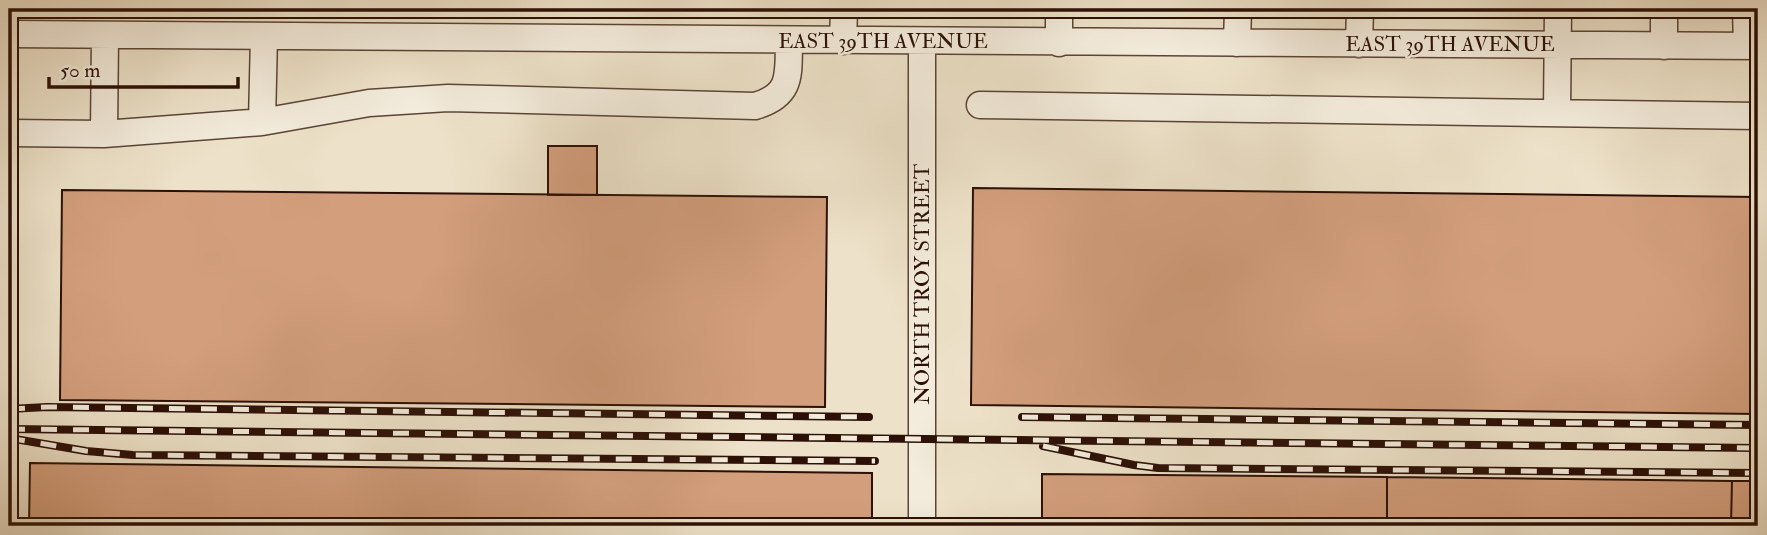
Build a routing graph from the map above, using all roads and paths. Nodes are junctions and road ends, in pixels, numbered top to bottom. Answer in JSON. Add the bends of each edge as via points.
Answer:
{"nodes":[{"id":1,"x":844,"y":9,"type":"edge"},
{"id":2,"x":1059,"y":9,"type":"edge"},
{"id":3,"x":1238,"y":9,"type":"edge"},
{"id":4,"x":1360,"y":9,"type":"edge"},
{"id":5,"x":1558,"y":9,"type":"edge"},
{"id":6,"x":1664,"y":9,"type":"edge"},
{"id":7,"x":1746,"y":9,"type":"edge"},
{"id":8,"x":9,"y":34,"type":"edge"},
{"id":9,"x":105,"y":35,"type":"junction"},
{"id":10,"x":264,"y":36,"type":"junction"},
{"id":11,"x":789,"y":41,"type":"junction"},
{"id":12,"x":844,"y":41,"type":"junction"},
{"id":13,"x":922,"y":42,"type":"junction"},
{"id":14,"x":1059,"y":43,"type":"junction"},
{"id":15,"x":1237,"y":43,"type":"junction"},
{"id":16,"x":1359,"y":44,"type":"junction"},
{"id":17,"x":1558,"y":45,"type":"junction"},
{"id":18,"x":1664,"y":46,"type":"junction"},
{"id":19,"x":1752,"y":46,"type":"edge"},
{"id":20,"x":980,"y":105,"type":"dead end"},
{"id":21,"x":1557,"y":113,"type":"junction"},
{"id":22,"x":1758,"y":116,"type":"edge"},
{"id":23,"x":262,"y":122,"type":"junction"},
{"id":24,"x":9,"y":133,"type":"edge"},
{"id":25,"x":104,"y":134,"type":"junction"},
{"id":26,"x":922,"y":526,"type":"edge"}],
"edges":[{"from":1,"to":12,"type":"street"},
{"from":2,"to":14,"type":"street"},
{"from":3,"to":15,"type":"street"},
{"from":4,"to":16,"type":"street"},
{"from":5,"to":17,"type":"street"},
{"from":6,"to":18,"type":"street"},
{"from":7,"to":19,"type":"street"},
{"from":8,"to":9,"type":"street","name":"EAST 39TH AVENUE"},
{"from":9,"to":10,"type":"street","name":"EAST 39TH AVENUE"},
{"from":9,"to":25,"type":"street"},
{"from":10,"to":11,"type":"street","name":"EAST 39TH AVENUE"},
{"from":10,"to":23,"type":"street"},
{"from":11,"to":12,"type":"street","name":"EAST 39TH AVENUE"},
{"from":11,"to":23,"type":"street","via":[[782,92],[755,106],[448,98],[369,103]]},
{"from":12,"to":13,"type":"street","name":"EAST 39TH AVENUE"},
{"from":13,"to":14,"type":"street","name":"EAST 39TH AVENUE"},
{"from":13,"to":26,"type":"street","name":"NORTH TROY STREET"},
{"from":14,"to":15,"type":"street","name":"EAST 39TH AVENUE"},
{"from":15,"to":16,"type":"street","name":"EAST 39TH AVENUE"},
{"from":16,"to":17,"type":"street","name":"EAST 39TH AVENUE"},
{"from":17,"to":18,"type":"street","name":"EAST 39TH AVENUE"},
{"from":17,"to":21,"type":"street"},
{"from":18,"to":19,"type":"street","name":"EAST 39TH AVENUE"},
{"from":20,"to":21,"type":"street"},
{"from":21,"to":22,"type":"street"},
{"from":23,"to":25,"type":"street"},
{"from":24,"to":25,"type":"street"}]}
